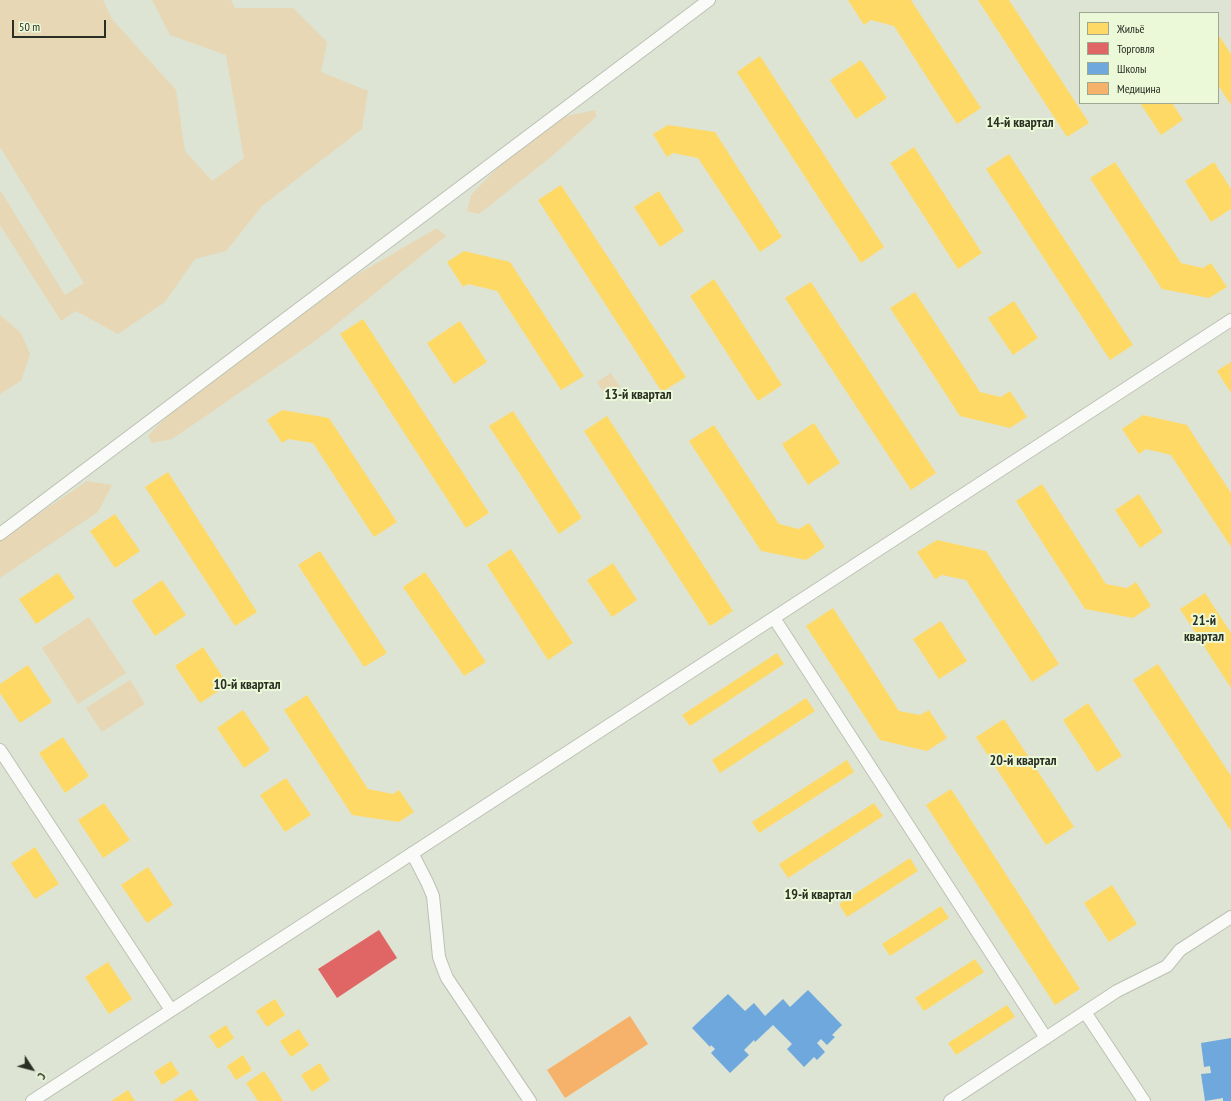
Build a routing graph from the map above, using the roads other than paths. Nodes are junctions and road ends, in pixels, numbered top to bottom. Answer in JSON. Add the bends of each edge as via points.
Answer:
{"nodes":[{"id":1,"x":709,"y":0,"type":"edge"},
{"id":2,"x":1231,"y":320,"type":"edge"},
{"id":3,"x":0,"y":534,"type":"edge"},
{"id":4,"x":774,"y":618,"type":"junction"},
{"id":5,"x":0,"y":750,"type":"edge"},
{"id":6,"x":412,"y":853,"type":"junction"},
{"id":7,"x":1231,"y":917,"type":"edge"},
{"id":8,"x":171,"y":1010,"type":"junction"},
{"id":9,"x":1085,"y":1012,"type":"junction"},
{"id":10,"x":1046,"y":1038,"type":"junction"},
{"id":11,"x":32,"y":1101,"type":"edge"},
{"id":12,"x":530,"y":1101,"type":"edge"},
{"id":13,"x":950,"y":1101,"type":"edge"},
{"id":14,"x":1144,"y":1101,"type":"edge"}],
"edges":[{"from":1,"to":3,"type":"street"},
{"from":2,"to":4,"type":"street"},
{"from":4,"to":6,"type":"street"},
{"from":4,"to":10,"type":"street"},
{"from":5,"to":8,"type":"street"},
{"from":6,"to":8,"type":"street"},
{"from":6,"to":12,"type":"street","via":[[433,896],[439,957],[447,978]]},
{"from":7,"to":9,"type":"street","via":[[1180,950],[1167,966],[1117,991]]},
{"from":8,"to":11,"type":"street"},
{"from":9,"to":10,"type":"street"},
{"from":9,"to":14,"type":"street"},
{"from":10,"to":13,"type":"street"}]}
